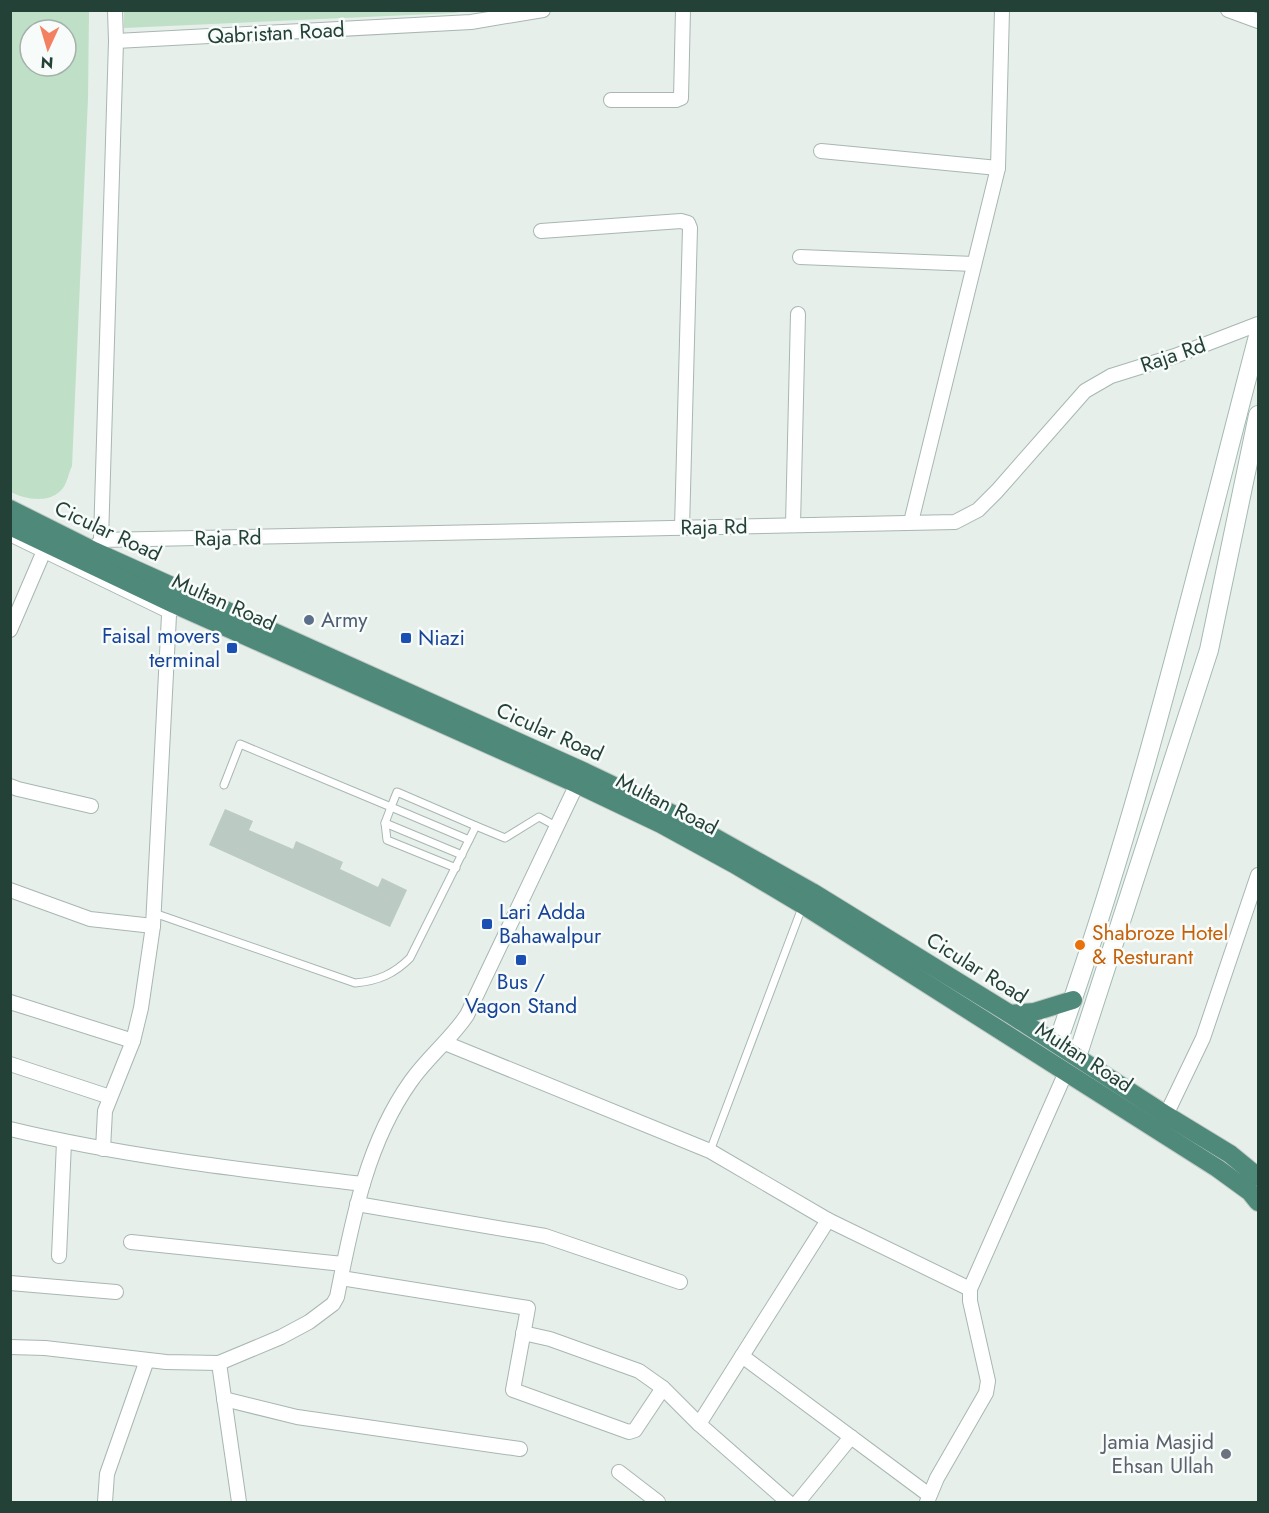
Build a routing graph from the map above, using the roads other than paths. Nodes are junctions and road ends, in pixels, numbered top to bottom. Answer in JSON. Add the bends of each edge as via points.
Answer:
{"nodes":[{"id":1,"x":115,"y":10,"type":"edge"},
{"id":2,"x":543,"y":10,"type":"edge"},
{"id":3,"x":683,"y":10,"type":"edge"},
{"id":4,"x":1002,"y":10,"type":"edge"},
{"id":5,"x":1228,"y":10,"type":"edge"},
{"id":6,"x":1258,"y":21,"type":"edge"},
{"id":7,"x":116,"y":41,"type":"junction"},
{"id":8,"x":611,"y":100,"type":"dead end"},
{"id":9,"x":820,"y":151,"type":"dead end"},
{"id":10,"x":998,"y":168,"type":"junction"},
{"id":11,"x":541,"y":231,"type":"dead end"},
{"id":12,"x":800,"y":257,"type":"dead end"},
{"id":13,"x":974,"y":264,"type":"junction"},
{"id":14,"x":798,"y":314,"type":"dead end"},
{"id":15,"x":1258,"y":324,"type":"edge"},
{"id":16,"x":1258,"y":336,"type":"edge"},
{"id":17,"x":1258,"y":415,"type":"edge"},
{"id":18,"x":10,"y":509,"type":"edge"},
{"id":19,"x":911,"y":522,"type":"junction"},
{"id":20,"x":794,"y":525,"type":"junction"},
{"id":21,"x":10,"y":526,"type":"edge"},
{"id":22,"x":682,"y":528,"type":"junction"},
{"id":23,"x":10,"y":538,"type":"edge"},
{"id":24,"x":45,"y":549,"type":"junction"},
{"id":25,"x":94,"y":551,"type":"junction"},
{"id":26,"x":175,"y":603,"type":"junction"},
{"id":27,"x":10,"y":630,"type":"edge"},
{"id":28,"x":577,"y":784,"type":"junction"},
{"id":29,"x":224,"y":785,"type":"dead end"},
{"id":30,"x":10,"y":786,"type":"edge"},
{"id":31,"x":91,"y":806,"type":"dead end"},
{"id":32,"x":391,"y":807,"type":"junction"},
{"id":33,"x":385,"y":823,"type":"junction"},
{"id":34,"x":476,"y":825,"type":"junction"},
{"id":35,"x":556,"y":826,"type":"junction"},
{"id":36,"x":469,"y":840,"type":"junction"},
{"id":37,"x":462,"y":855,"type":"junction"},
{"id":38,"x":456,"y":868,"type":"junction"},
{"id":39,"x":1258,"y":875,"type":"edge"},
{"id":40,"x":10,"y":890,"type":"edge"},
{"id":41,"x":807,"y":898,"type":"junction"},
{"id":42,"x":154,"y":920,"type":"junction"},
{"id":43,"x":1072,"y":1000,"type":"junction"},
{"id":44,"x":10,"y":1002,"type":"edge"},
{"id":45,"x":1010,"y":1014,"type":"junction"},
{"id":46,"x":133,"y":1041,"type":"junction"},
{"id":47,"x":445,"y":1043,"type":"junction"},
{"id":48,"x":1057,"y":1044,"type":"junction"},
{"id":49,"x":1077,"y":1057,"type":"junction"},
{"id":50,"x":10,"y":1064,"type":"edge"},
{"id":51,"x":1066,"y":1072,"type":"junction"},
{"id":52,"x":110,"y":1097,"type":"junction"},
{"id":53,"x":1166,"y":1115,"type":"junction"},
{"id":54,"x":10,"y":1129,"type":"edge"},
{"id":55,"x":64,"y":1142,"type":"junction"},
{"id":56,"x":103,"y":1149,"type":"junction"},
{"id":57,"x":710,"y":1151,"type":"junction"},
{"id":58,"x":1258,"y":1177,"type":"edge"},
{"id":59,"x":363,"y":1184,"type":"junction"},
{"id":60,"x":1258,"y":1202,"type":"edge"},
{"id":61,"x":357,"y":1204,"type":"junction"},
{"id":62,"x":828,"y":1220,"type":"junction"},
{"id":63,"x":131,"y":1242,"type":"dead end"},
{"id":64,"x":59,"y":1256,"type":"dead end"},
{"id":65,"x":344,"y":1264,"type":"junction"},
{"id":66,"x":341,"y":1278,"type":"junction"},
{"id":67,"x":680,"y":1282,"type":"dead end"},
{"id":68,"x":10,"y":1283,"type":"edge"},
{"id":69,"x":970,"y":1289,"type":"junction"},
{"id":70,"x":116,"y":1292,"type":"dead end"},
{"id":71,"x":523,"y":1333,"type":"junction"},
{"id":72,"x":10,"y":1347,"type":"edge"},
{"id":73,"x":742,"y":1356,"type":"junction"},
{"id":74,"x":147,"y":1360,"type":"junction"},
{"id":75,"x":219,"y":1363,"type":"junction"},
{"id":76,"x":663,"y":1388,"type":"junction"},
{"id":77,"x":224,"y":1399,"type":"junction"},
{"id":78,"x":699,"y":1424,"type":"junction"},
{"id":79,"x":851,"y":1437,"type":"junction"},
{"id":80,"x":520,"y":1449,"type":"dead end"},
{"id":81,"x":619,"y":1472,"type":"dead end"},
{"id":82,"x":928,"y":1499,"type":"edge"},
{"id":83,"x":238,"y":1502,"type":"edge"},
{"id":84,"x":105,"y":1503,"type":"edge"},
{"id":85,"x":658,"y":1503,"type":"edge"},
{"id":86,"x":788,"y":1503,"type":"edge"},
{"id":87,"x":798,"y":1503,"type":"edge"}],
"edges":[{"from":1,"to":7,"type":"street"},
{"from":2,"to":7,"type":"street","name":"Qabristan Road","via":[[471,22]]},
{"from":3,"to":8,"type":"street","via":[[681,98]]},
{"from":4,"to":10,"type":"street"},
{"from":5,"to":6,"type":"street"},
{"from":7,"to":25,"type":"street"},
{"from":9,"to":10,"type":"street"},
{"from":10,"to":13,"type":"street"},
{"from":11,"to":22,"type":"street","via":[[688,223]]},
{"from":12,"to":13,"type":"street"},
{"from":13,"to":19,"type":"street"},
{"from":14,"to":20,"type":"street"},
{"from":15,"to":19,"type":"street","name":"Raja Rd","via":[[1111,376],[1084,391],[978,510],[955,522]]},
{"from":16,"to":43,"type":"main road","via":[[1143,773]]},
{"from":17,"to":49,"type":"main road","via":[[1209,650]]},
{"from":18,"to":25,"type":"highway","name":"Cicular Road"},
{"from":19,"to":20,"type":"street","name":"Raja Rd"},
{"from":20,"to":22,"type":"street","name":"Raja Rd"},
{"from":21,"to":24,"type":"highway"},
{"from":22,"to":25,"type":"street","name":"Raja Rd"},
{"from":23,"to":24,"type":"lane"},
{"from":24,"to":25,"type":"highway"},
{"from":24,"to":26,"type":"lane"},
{"from":24,"to":27,"type":"street"},
{"from":25,"to":26,"type":"highway","name":"Cicular Road"},
{"from":26,"to":28,"type":"highway","name":"Multan Road"},
{"from":26,"to":41,"type":"highway","name":"Cicular Road","via":[[594,776],[673,814]]},
{"from":26,"to":42,"type":"street"},
{"from":28,"to":35,"type":"street"},
{"from":28,"to":41,"type":"highway","name":"Multan Road"},
{"from":29,"to":32,"type":"lane","via":[[240,744]]},
{"from":30,"to":31,"type":"street"},
{"from":32,"to":33,"type":"lane"},
{"from":32,"to":34,"type":"lane","via":[[397,792]]},
{"from":32,"to":36,"type":"lane"},
{"from":33,"to":37,"type":"lane"},
{"from":33,"to":38,"type":"lane","via":[[387,840]]},
{"from":34,"to":35,"type":"lane","via":[[505,838],[539,817]]},
{"from":34,"to":36,"type":"lane"},
{"from":35,"to":47,"type":"street","via":[[467,1015]]},
{"from":36,"to":37,"type":"lane"},
{"from":37,"to":38,"type":"lane"},
{"from":38,"to":42,"type":"lane","via":[[410,958],[392,974],[367,982],[355,983]]},
{"from":39,"to":53,"type":"street","via":[[1203,1038]]},
{"from":40,"to":42,"type":"street","via":[[90,919]]},
{"from":41,"to":45,"type":"highway","name":"Cicular Road"},
{"from":41,"to":51,"type":"highway","name":"Multan Road"},
{"from":41,"to":57,"type":"lane"},
{"from":42,"to":46,"type":"street"},
{"from":43,"to":45,"type":"highway","via":[[1034,1012]]},
{"from":43,"to":48,"type":"main road"},
{"from":44,"to":46,"type":"street"},
{"from":45,"to":48,"type":"highway","name":"Cicular Road"},
{"from":46,"to":52,"type":"street"},
{"from":47,"to":57,"type":"street"},
{"from":47,"to":59,"type":"street","via":[[428,1059],[396,1104]]},
{"from":48,"to":49,"type":"highway","name":"Cicular Road"},
{"from":49,"to":53,"type":"highway","name":"Cicular Road"},
{"from":50,"to":52,"type":"street"},
{"from":51,"to":60,"type":"highway","name":"Multan Road","via":[[1217,1168]]},
{"from":51,"to":69,"type":"street"},
{"from":52,"to":56,"type":"street","via":[[105,1111]]},
{"from":53,"to":58,"type":"highway","name":"Cicular Road","via":[[1230,1154]]},
{"from":54,"to":55,"type":"street"},
{"from":55,"to":56,"type":"street"},
{"from":55,"to":64,"type":"street"},
{"from":56,"to":59,"type":"street"},
{"from":57,"to":62,"type":"street"},
{"from":59,"to":61,"type":"street"},
{"from":61,"to":65,"type":"street"},
{"from":61,"to":67,"type":"street","via":[[545,1236]]},
{"from":62,"to":69,"type":"street"},
{"from":62,"to":73,"type":"street"},
{"from":63,"to":65,"type":"street"},
{"from":65,"to":66,"type":"street"},
{"from":66,"to":71,"type":"street","via":[[528,1308]]},
{"from":66,"to":75,"type":"street","via":[[333,1304],[309,1322]]},
{"from":68,"to":70,"type":"street"},
{"from":69,"to":82,"type":"street","via":[[988,1381],[986,1393]]},
{"from":71,"to":76,"type":"street","via":[[639,1371]]},
{"from":71,"to":76,"type":"street","via":[[515,1392],[632,1432]]},
{"from":72,"to":74,"type":"street"},
{"from":73,"to":78,"type":"street"},
{"from":73,"to":79,"type":"street"},
{"from":74,"to":75,"type":"street"},
{"from":74,"to":84,"type":"street","via":[[107,1474]]},
{"from":75,"to":77,"type":"street"},
{"from":76,"to":78,"type":"street"},
{"from":77,"to":80,"type":"street","via":[[297,1417]]},
{"from":77,"to":83,"type":"street"},
{"from":78,"to":86,"type":"street"},
{"from":79,"to":82,"type":"street"},
{"from":79,"to":87,"type":"street"},
{"from":81,"to":85,"type":"street"}]}
